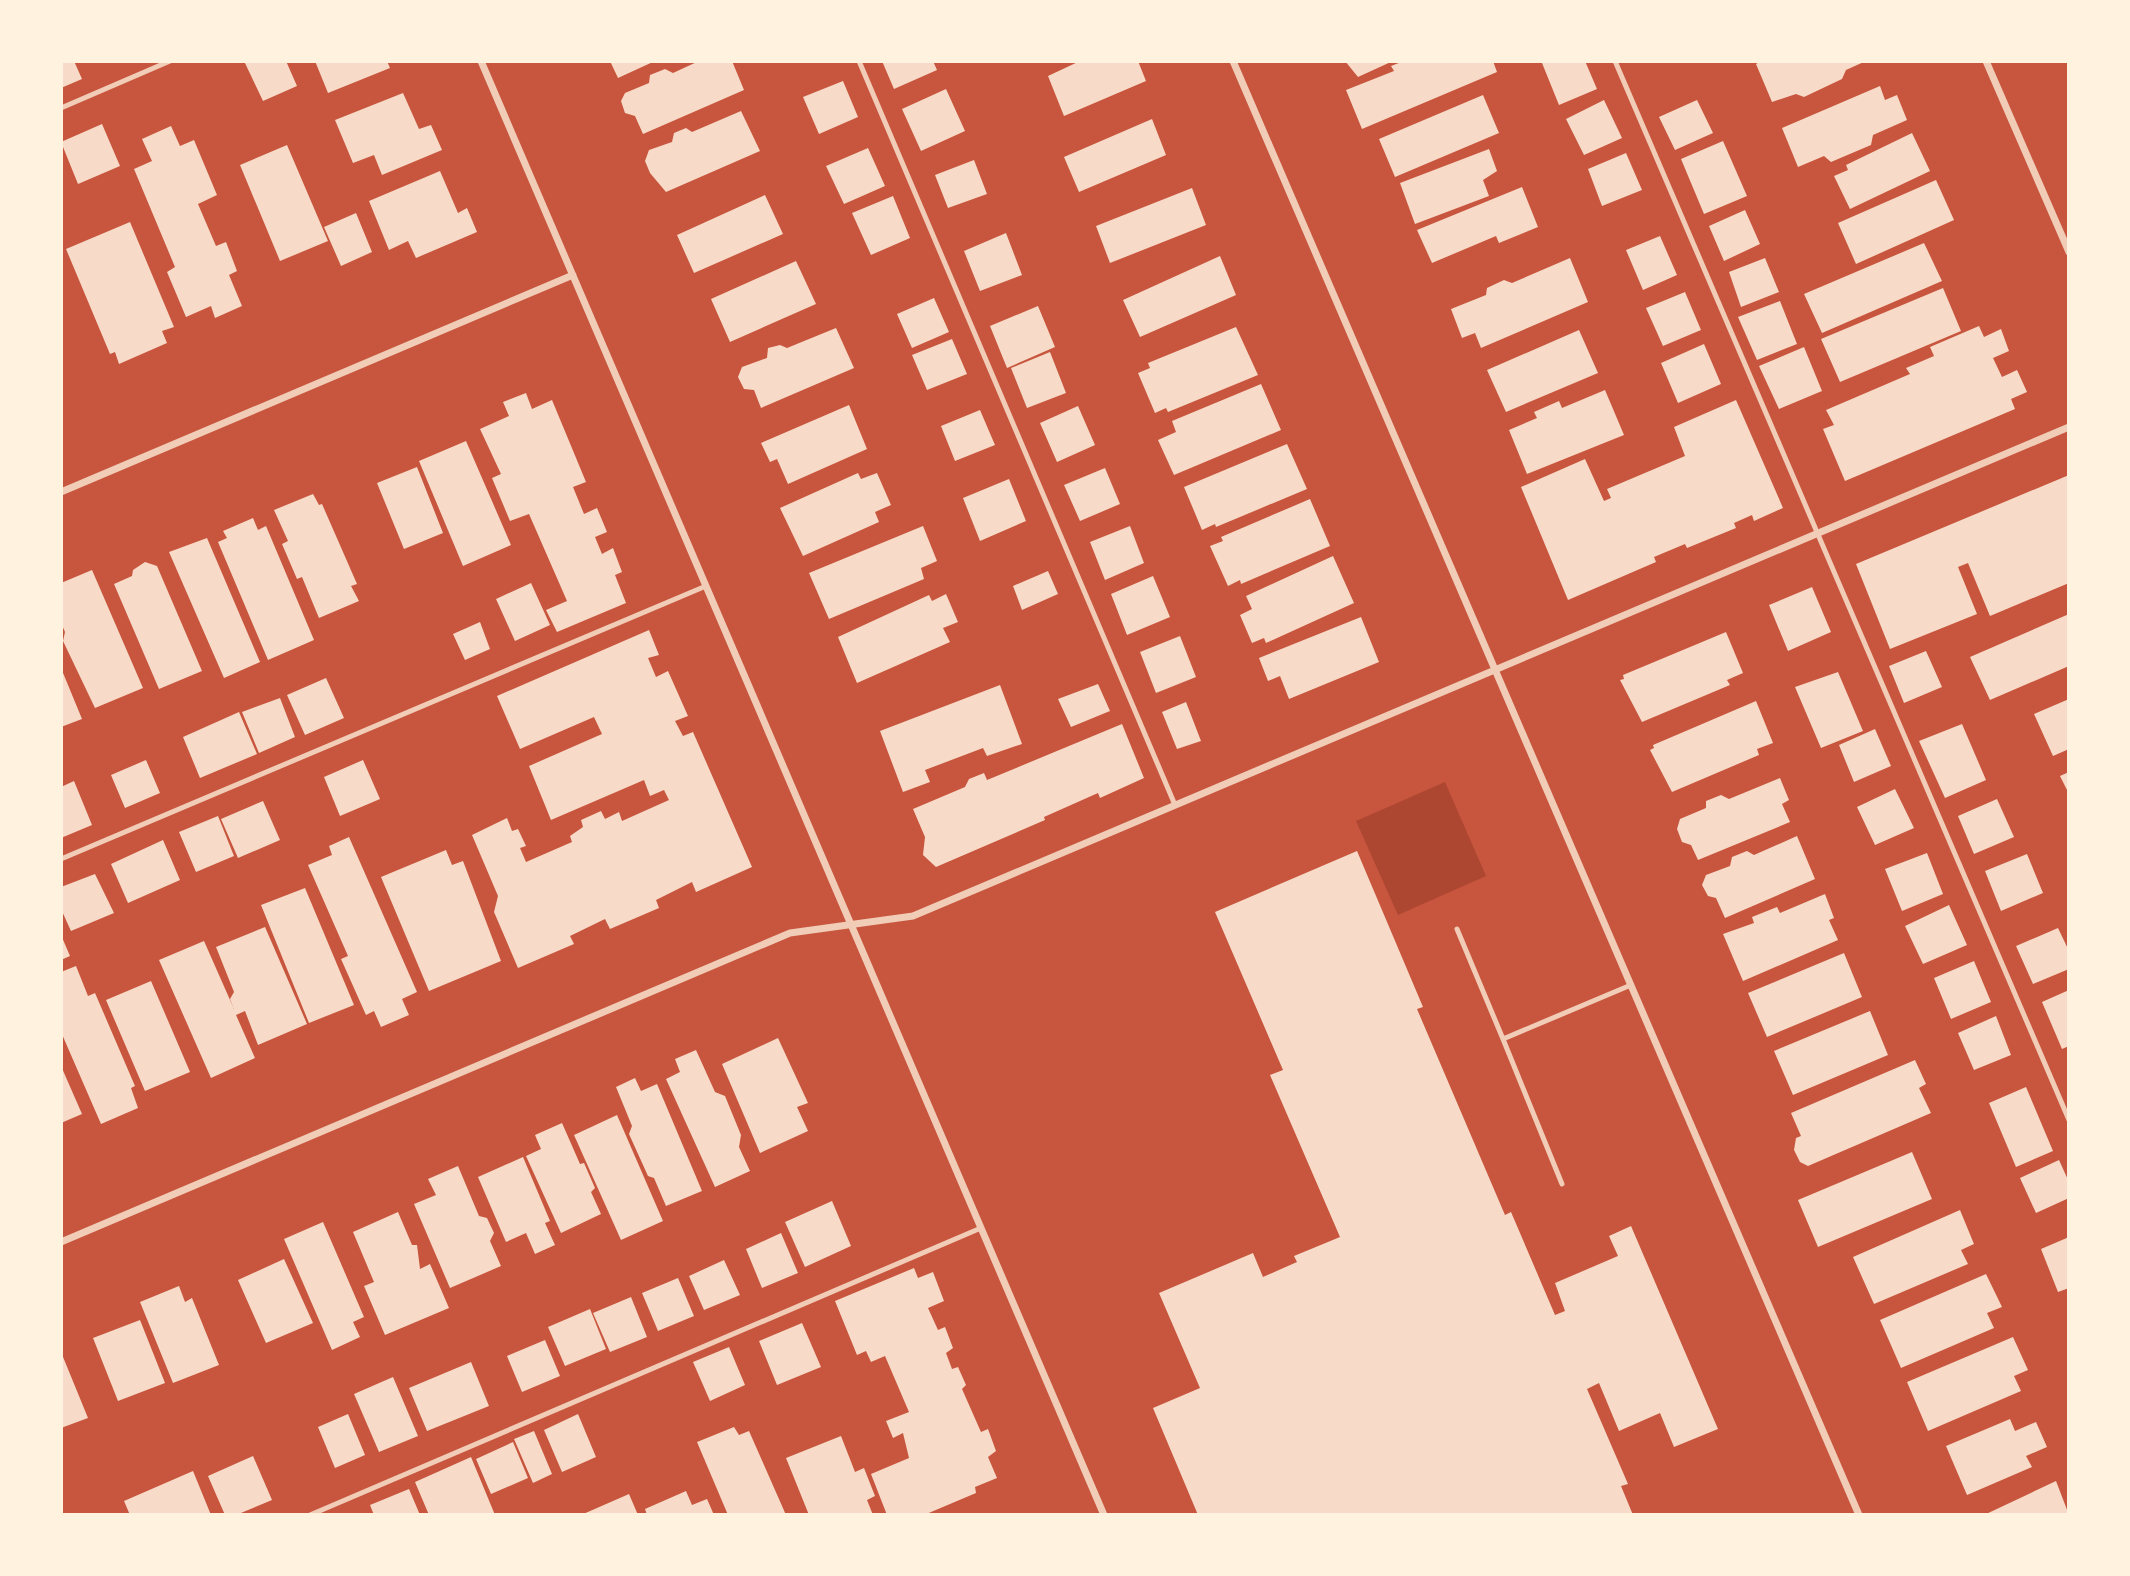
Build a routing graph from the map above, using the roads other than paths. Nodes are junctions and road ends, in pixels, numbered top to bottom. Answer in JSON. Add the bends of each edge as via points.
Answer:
{"nodes":[{"id":1,"x":170,"y":61,"type":"edge"},
{"id":2,"x":481,"y":61,"type":"edge"},
{"id":3,"x":859,"y":61,"type":"edge"},
{"id":4,"x":1233,"y":61,"type":"edge"},
{"id":5,"x":1615,"y":61,"type":"edge"},
{"id":6,"x":1986,"y":61,"type":"edge"},
{"id":7,"x":61,"y":108,"type":"edge"},
{"id":8,"x":2069,"y":252,"type":"edge"},
{"id":9,"x":573,"y":275,"type":"junction"},
{"id":10,"x":2069,"y":427,"type":"edge"},
{"id":11,"x":61,"y":492,"type":"edge"},
{"id":12,"x":1817,"y":534,"type":"junction"},
{"id":13,"x":706,"y":586,"type":"junction"},
{"id":14,"x":1495,"y":669,"type":"junction"},
{"id":15,"x":1175,"y":806,"type":"junction"},
{"id":16,"x":61,"y":859,"type":"edge"},
{"id":17,"x":852,"y":925,"type":"junction"},
{"id":18,"x":1457,"y":929,"type":"dead end"},
{"id":19,"x":1631,"y":985,"type":"junction"},
{"id":20,"x":1503,"y":1039,"type":"junction"},
{"id":21,"x":2069,"y":1120,"type":"edge"},
{"id":22,"x":1562,"y":1184,"type":"dead end"},
{"id":23,"x":981,"y":1228,"type":"junction"},
{"id":24,"x":61,"y":1242,"type":"edge"},
{"id":25,"x":310,"y":1515,"type":"edge"},
{"id":26,"x":1104,"y":1515,"type":"edge"},
{"id":27,"x":1859,"y":1515,"type":"edge"}],
"edges":[{"from":1,"to":7,"type":"lane"},
{"from":2,"to":9,"type":"street"},
{"from":3,"to":15,"type":"lane"},
{"from":4,"to":14,"type":"street"},
{"from":5,"to":12,"type":"lane"},
{"from":6,"to":8,"type":"street"},
{"from":9,"to":11,"type":"street"},
{"from":9,"to":13,"type":"street"},
{"from":10,"to":12,"type":"street"},
{"from":12,"to":14,"type":"street"},
{"from":12,"to":21,"type":"lane"},
{"from":13,"to":16,"type":"lane"},
{"from":13,"to":17,"type":"street"},
{"from":14,"to":15,"type":"street"},
{"from":14,"to":19,"type":"street"},
{"from":15,"to":17,"type":"street","via":[[913,916]]},
{"from":17,"to":23,"type":"street"},
{"from":17,"to":24,"type":"street","via":[[790,933]]},
{"from":18,"to":20,"type":"lane"},
{"from":19,"to":20,"type":"lane"},
{"from":19,"to":27,"type":"street"},
{"from":20,"to":22,"type":"lane"},
{"from":23,"to":25,"type":"lane"},
{"from":23,"to":26,"type":"street"}]}
